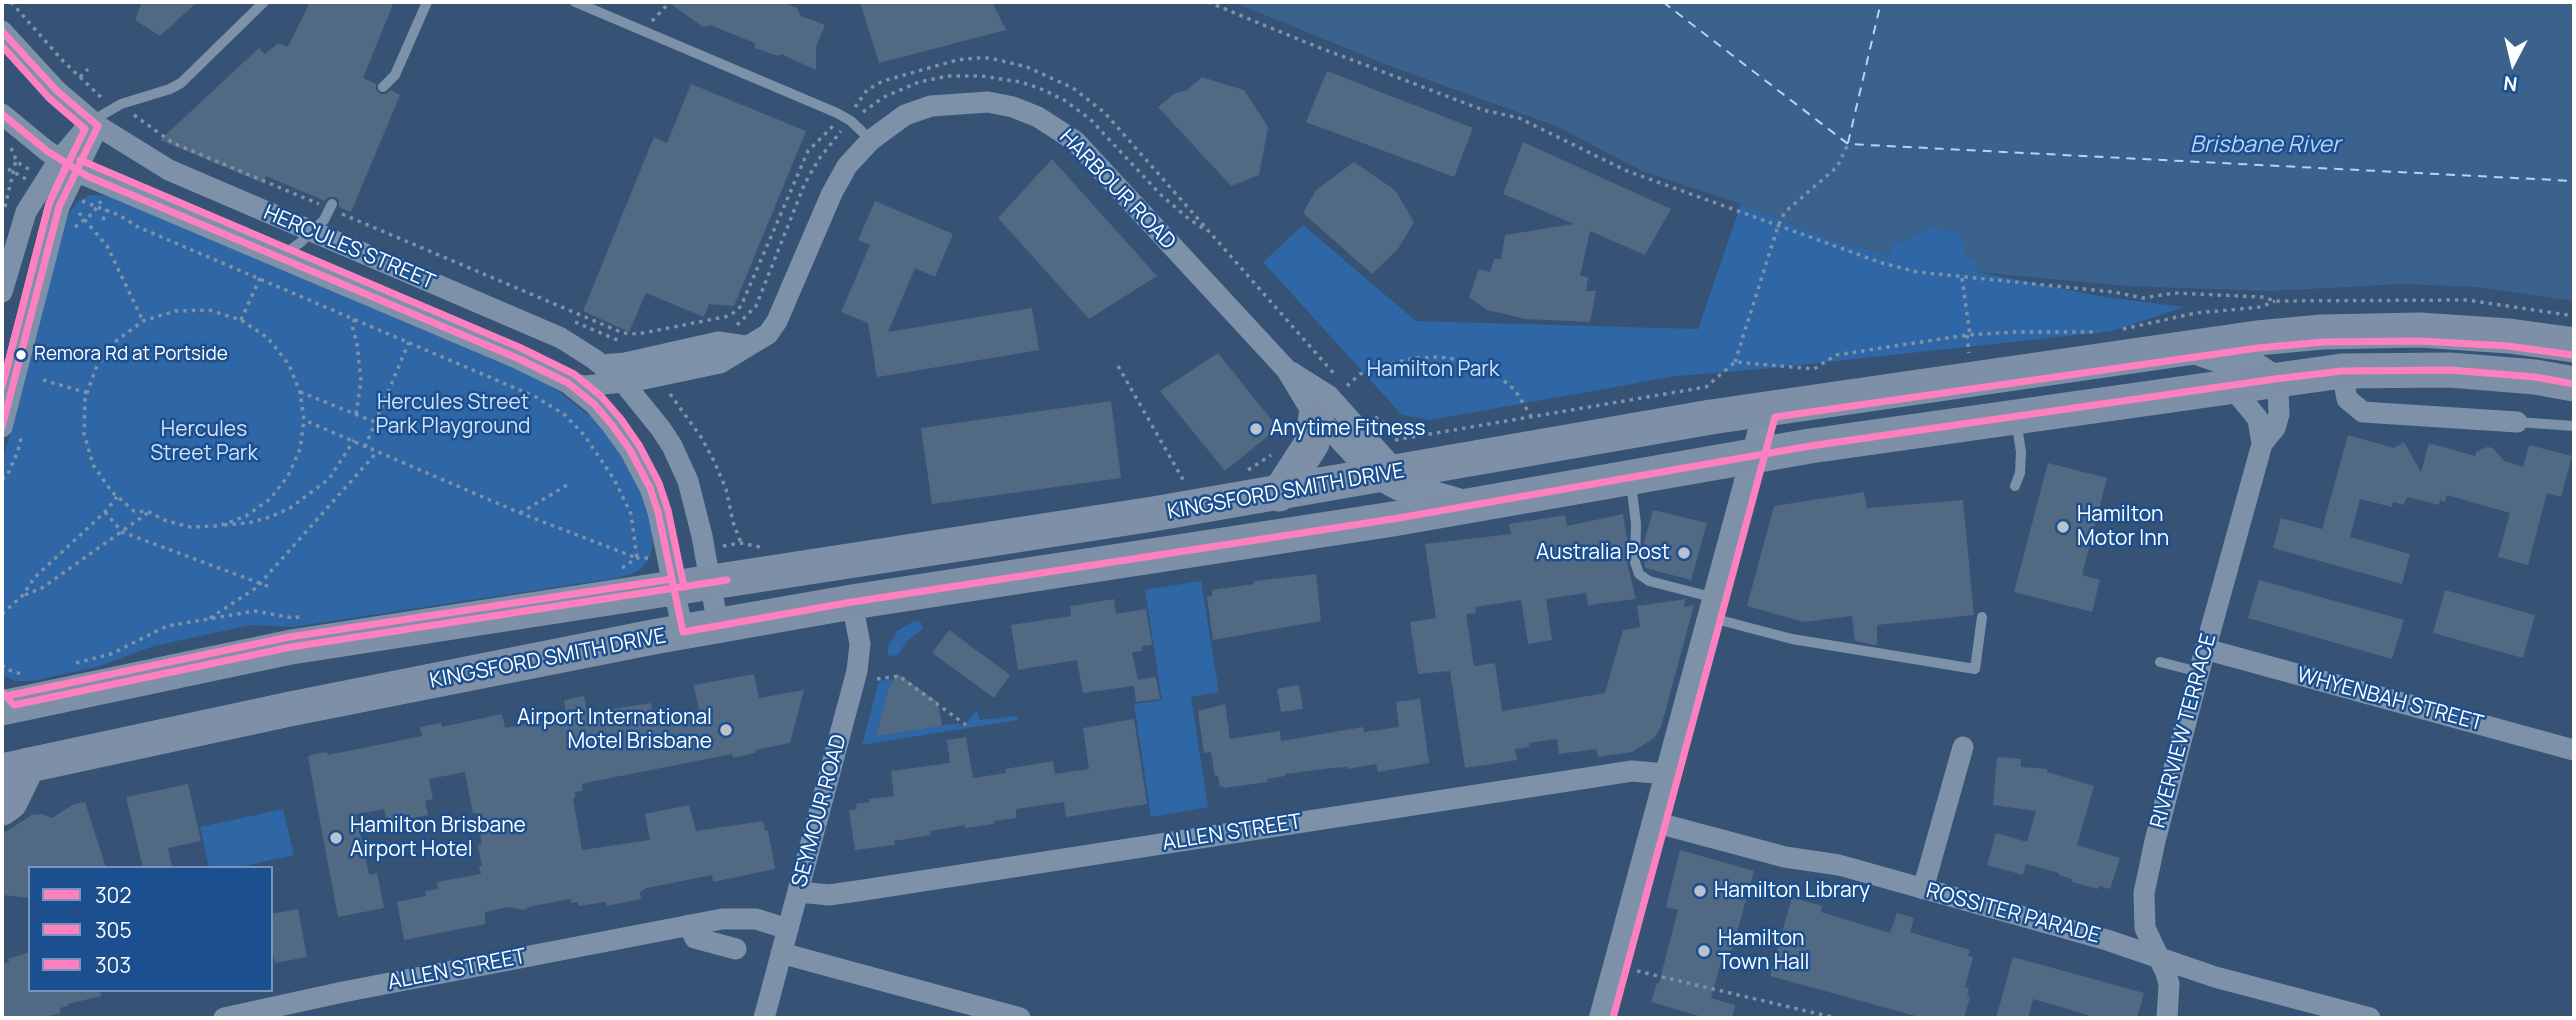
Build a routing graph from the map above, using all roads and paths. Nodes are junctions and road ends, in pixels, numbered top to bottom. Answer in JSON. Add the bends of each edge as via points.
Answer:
{"nodes":[{"id":1,"x":11,"y":2,"type":"edge"},
{"id":2,"x":264,"y":2,"type":"edge"},
{"id":3,"x":427,"y":2,"type":"edge"},
{"id":4,"x":575,"y":2,"type":"edge"},
{"id":5,"x":670,"y":2,"type":"edge"},
{"id":6,"x":1208,"y":2,"type":"edge"},
{"id":7,"x":2,"y":31,"type":"edge"},
{"id":8,"x":643,"y":31,"type":"junction"},
{"id":9,"x":88,"y":69,"type":"dead end"},
{"id":10,"x":80,"y":78,"type":"junction"},
{"id":11,"x":383,"y":87,"type":"dead end"},
{"id":12,"x":103,"y":99,"type":"dead end"},
{"id":13,"x":132,"y":113,"type":"dead end"},
{"id":14,"x":2,"y":114,"type":"edge"},
{"id":15,"x":847,"y":119,"type":"junction"},
{"id":16,"x":95,"y":124,"type":"junction"},
{"id":17,"x":3,"y":139,"type":"edge"},
{"id":18,"x":871,"y":140,"type":"junction"},
{"id":19,"x":1848,"y":144,"type":"dead end"},
{"id":20,"x":16,"y":160,"type":"junction"},
{"id":21,"x":67,"y":165,"type":"junction"},
{"id":22,"x":8,"y":169,"type":"dead end"},
{"id":23,"x":33,"y":172,"type":"dead end"},
{"id":24,"x":14,"y":173,"type":"junction"},
{"id":25,"x":30,"y":182,"type":"dead end"},
{"id":26,"x":82,"y":201,"type":"dead end"},
{"id":27,"x":110,"y":205,"type":"dead end"},
{"id":28,"x":331,"y":207,"type":"junction"},
{"id":29,"x":5,"y":208,"type":"dead end"},
{"id":30,"x":73,"y":208,"type":"dead end"},
{"id":31,"x":107,"y":211,"type":"junction"},
{"id":32,"x":103,"y":220,"type":"dead end"},
{"id":33,"x":1778,"y":226,"type":"junction"},
{"id":34,"x":312,"y":232,"type":"junction"},
{"id":35,"x":1209,"y":232,"type":"junction"},
{"id":36,"x":281,"y":257,"type":"junction"},
{"id":37,"x":260,"y":278,"type":"junction"},
{"id":38,"x":1962,"y":278,"type":"junction"},
{"id":39,"x":2,"y":292,"type":"edge"},
{"id":40,"x":564,"y":317,"type":"dead end"},
{"id":41,"x":355,"y":319,"type":"junction"},
{"id":42,"x":241,"y":320,"type":"junction"},
{"id":43,"x":144,"y":321,"type":"junction"},
{"id":44,"x":729,"y":328,"type":"dead end"},
{"id":45,"x":2116,"y":330,"type":"dead end"},
{"id":46,"x":2105,"y":332,"type":"dead end"},
{"id":47,"x":1968,"y":335,"type":"junction"},
{"id":48,"x":409,"y":342,"type":"junction"},
{"id":49,"x":629,"y":342,"type":"dead end"},
{"id":50,"x":2574,"y":345,"type":"edge"},
{"id":51,"x":746,"y":346,"type":"junction"},
{"id":52,"x":2181,"y":349,"type":"junction"},
{"id":53,"x":1969,"y":353,"type":"dead end"},
{"id":54,"x":1735,"y":362,"type":"junction"},
{"id":55,"x":602,"y":365,"type":"junction"},
{"id":56,"x":1118,"y":366,"type":"dead end"},
{"id":57,"x":1286,"y":369,"type":"junction"},
{"id":58,"x":2342,"y":371,"type":"junction"},
{"id":59,"x":1337,"y":377,"type":"dead end"},
{"id":60,"x":2276,"y":379,"type":"junction"},
{"id":61,"x":43,"y":380,"type":"dead end"},
{"id":62,"x":623,"y":382,"type":"junction"},
{"id":63,"x":568,"y":383,"type":"junction"},
{"id":64,"x":2574,"y":384,"type":"edge"},
{"id":65,"x":2231,"y":386,"type":"junction"},
{"id":66,"x":1346,"y":387,"type":"dead end"},
{"id":67,"x":300,"y":391,"type":"junction"},
{"id":68,"x":88,"y":393,"type":"junction"},
{"id":69,"x":1767,"y":408,"type":"junction"},
{"id":70,"x":356,"y":414,"type":"junction"},
{"id":71,"x":1316,"y":416,"type":"junction"},
{"id":72,"x":1375,"y":416,"type":"dead end"},
{"id":73,"x":1531,"y":416,"type":"junction"},
{"id":74,"x":2015,"y":417,"type":"junction"},
{"id":75,"x":304,"y":420,"type":"junction"},
{"id":76,"x":375,"y":422,"type":"junction"},
{"id":77,"x":2516,"y":422,"type":"joint"},
{"id":78,"x":2574,"y":426,"type":"edge"},
{"id":79,"x":2,"y":427,"type":"edge"},
{"id":80,"x":1410,"y":436,"type":"junction"},
{"id":81,"x":354,"y":440,"type":"junction"},
{"id":82,"x":2262,"y":444,"type":"junction"},
{"id":83,"x":366,"y":447,"type":"junction"},
{"id":84,"x":377,"y":452,"type":"junction"},
{"id":85,"x":1754,"y":455,"type":"junction"},
{"id":86,"x":1389,"y":463,"type":"junction"},
{"id":87,"x":1630,"y":477,"type":"junction"},
{"id":88,"x":1185,"y":483,"type":"dead end"},
{"id":89,"x":569,"y":484,"type":"dead end"},
{"id":90,"x":2015,"y":486,"type":"dead end"},
{"id":91,"x":1279,"y":494,"type":"junction"},
{"id":92,"x":117,"y":497,"type":"junction"},
{"id":93,"x":1476,"y":504,"type":"junction"},
{"id":94,"x":105,"y":512,"type":"junction"},
{"id":95,"x":149,"y":512,"type":"junction"},
{"id":96,"x":520,"y":513,"type":"junction"},
{"id":97,"x":219,"y":526,"type":"junction"},
{"id":98,"x":122,"y":532,"type":"junction"},
{"id":99,"x":710,"y":582,"type":"junction"},
{"id":100,"x":261,"y":583,"type":"junction"},
{"id":101,"x":270,"y":587,"type":"dead end"},
{"id":102,"x":674,"y":589,"type":"junction"},
{"id":103,"x":23,"y":596,"type":"junction"},
{"id":104,"x":852,"y":602,"type":"junction"},
{"id":105,"x":1712,"y":608,"type":"junction"},
{"id":106,"x":2,"y":614,"type":"edge"},
{"id":107,"x":1982,"y":617,"type":"dead end"},
{"id":108,"x":209,"y":619,"type":"dead end"},
{"id":109,"x":718,"y":626,"type":"junction"},
{"id":110,"x":683,"y":632,"type":"junction"},
{"id":111,"x":2205,"y":649,"type":"junction"},
{"id":112,"x":2160,"y":662,"type":"dead end"},
{"id":113,"x":2199,"y":672,"type":"junction"},
{"id":114,"x":877,"y":680,"type":"dead end"},
{"id":115,"x":6,"y":702,"type":"edge"},
{"id":116,"x":966,"y":725,"type":"dead end"},
{"id":117,"x":1963,"y":747,"type":"dead end"},
{"id":118,"x":2574,"y":750,"type":"edge"},
{"id":119,"x":15,"y":768,"type":"edge"},
{"id":120,"x":1666,"y":774,"type":"junction"},
{"id":121,"x":2,"y":808,"type":"edge"},
{"id":122,"x":1654,"y":822,"type":"junction"},
{"id":123,"x":1923,"y":889,"type":"junction"},
{"id":124,"x":799,"y":892,"type":"junction"},
{"id":125,"x":690,"y":925,"type":"junction"},
{"id":126,"x":788,"y":929,"type":"junction"},
{"id":127,"x":736,"y":949,"type":"dead end"},
{"id":128,"x":781,"y":953,"type":"junction"},
{"id":129,"x":2158,"y":958,"type":"junction"},
{"id":130,"x":1637,"y":971,"type":"dead end"},
{"id":131,"x":225,"y":1018,"type":"edge"},
{"id":132,"x":764,"y":1018,"type":"edge"},
{"id":133,"x":1020,"y":1018,"type":"edge"},
{"id":134,"x":1602,"y":1018,"type":"edge"},
{"id":135,"x":1836,"y":1018,"type":"edge"},
{"id":136,"x":2167,"y":1018,"type":"edge"},
{"id":137,"x":2370,"y":1018,"type":"edge"}],
"edges":[{"from":1,"to":10,"type":"path"},
{"from":2,"to":16,"type":"lane","via":[[181,83],[121,104]]},
{"from":3,"to":11,"type":"lane","via":[[394,75]]},
{"from":4,"to":8,"type":"lane"},
{"from":5,"to":8,"type":"path"},
{"from":6,"to":33,"type":"path","via":[[1471,106],[1519,118],[1627,171]]},
{"from":7,"to":16,"type":"street","name":"HERCULES STREET"},
{"from":8,"to":15,"type":"lane"},
{"from":9,"to":10,"type":"path"},
{"from":10,"to":12,"type":"path"},
{"from":13,"to":28,"type":"path","via":[[173,143]]},
{"from":14,"to":21,"type":"street","name":"HERCULES STREET"},
{"from":15,"to":18,"type":"lane"},
{"from":15,"to":28,"type":"path","via":[[808,151],[741,306],[729,316],[638,334],[623,333]]},
{"from":15,"to":35,"type":"path","via":[[919,82],[970,76],[1020,82],[1064,100],[1090,119],[1161,195]]},
{"from":15,"to":35,"type":"path","via":[[867,90],[883,81],[957,60],[976,58],[1018,65],[1073,88],[1105,113]]},
{"from":15,"to":44,"type":"path","via":[[805,183],[756,306]]},
{"from":16,"to":21,"type":"street"},
{"from":16,"to":34,"type":"street","name":"HERCULES STREET","via":[[181,176]]},
{"from":17,"to":20,"type":"path"},
{"from":18,"to":51,"type":"street","name":"HERCULES STREET","via":[[847,166],[832,193],[777,321],[768,334]]},
{"from":18,"to":57,"type":"street","name":"HARBOUR ROAD","via":[[905,115],[963,102],[1013,107],[1051,124],[1075,141]]},
{"from":19,"to":33,"type":"path","via":[[1837,167],[1785,212]]},
{"from":20,"to":23,"type":"path"},
{"from":20,"to":24,"type":"path"},
{"from":21,"to":36,"type":"street","name":"HERCULES STREET"},
{"from":21,"to":39,"type":"street","via":[[26,212]]},
{"from":21,"to":79,"type":"street"},
{"from":22,"to":24,"type":"path"},
{"from":24,"to":25,"type":"path"},
{"from":24,"to":29,"type":"path"},
{"from":26,"to":31,"type":"path"},
{"from":27,"to":31,"type":"path"},
{"from":28,"to":34,"type":"lane"},
{"from":30,"to":43,"type":"path","via":[[107,246]]},
{"from":31,"to":32,"type":"path"},
{"from":31,"to":37,"type":"path"},
{"from":33,"to":38,"type":"path","via":[[1882,263]]},
{"from":33,"to":54,"type":"path"},
{"from":34,"to":36,"type":"lane"},
{"from":34,"to":55,"type":"street","name":"HERCULES STREET","via":[[561,338]]},
{"from":35,"to":59,"type":"path"},
{"from":36,"to":63,"type":"street","name":"HERCULES STREET"},
{"from":37,"to":41,"type":"path"},
{"from":37,"to":42,"type":"path"},
{"from":38,"to":45,"type":"path","via":[[2143,298],[2174,293],[2275,301]]},
{"from":38,"to":47,"type":"path"},
{"from":40,"to":49,"type":"path"},
{"from":41,"to":48,"type":"path"},
{"from":41,"to":70,"type":"path","via":[[352,325],[361,381]]},
{"from":42,"to":43,"type":"path","via":[[209,310],[175,311]]},
{"from":42,"to":67,"type":"path","via":[[268,338],[289,365]]},
{"from":43,"to":68,"type":"path","via":[[116,341],[96,368]]},
{"from":46,"to":47,"type":"path"},
{"from":47,"to":53,"type":"path"},
{"from":47,"to":54,"type":"path","via":[[1836,355],[1814,369]]},
{"from":48,"to":76,"type":"path"},
{"from":48,"to":96,"type":"path","via":[[536,397],[565,415],[614,479],[631,513],[637,558]]},
{"from":50,"to":52,"type":"highway","name":"KINGSFORD SMITH DRIVE","via":[[2466,332],[2385,330],[2270,336]]},
{"from":51,"to":55,"type":"street","via":[[718,342]]},
{"from":51,"to":62,"type":"street","name":"HERCULES STREET","via":[[720,363]]},
{"from":52,"to":60,"type":"street","via":[[2221,363],[2253,361]]},
{"from":52,"to":69,"type":"highway","name":"KINGSFORD SMITH DRIVE"},
{"from":54,"to":73,"type":"path","via":[[1706,387]]},
{"from":55,"to":62,"type":"street","name":"HERCULES STREET"},
{"from":56,"to":88,"type":"path"},
{"from":57,"to":71,"type":"street","name":"HARBOUR ROAD"},
{"from":57,"to":86,"type":"street","name":"HARBOUR ROAD","via":[[1329,396]]},
{"from":58,"to":60,"type":"highway","name":"KINGSFORD SMITH DRIVE"},
{"from":58,"to":64,"type":"highway","name":"KINGSFORD SMITH DRIVE","via":[[2450,370]]},
{"from":58,"to":77,"type":"street","via":[[2347,399],[2363,412]]},
{"from":60,"to":65,"type":"highway","name":"KINGSFORD SMITH DRIVE"},
{"from":60,"to":82,"type":"street","name":"RIVERVIEW TERRACE","via":[[2278,421]]},
{"from":61,"to":68,"type":"path"},
{"from":62,"to":63,"type":"street","name":"HERCULES STREET"},
{"from":62,"to":99,"type":"street","name":"HERCULES STREET","via":[[682,464]]},
{"from":63,"to":102,"type":"street","name":"HERCULES STREET","via":[[612,425],[650,488]]},
{"from":65,"to":74,"type":"highway","name":"KINGSFORD SMITH DRIVE"},
{"from":65,"to":82,"type":"street","via":[[2258,419]]},
{"from":66,"to":73,"type":"path","via":[[1360,374],[1415,358],[1473,362],[1515,390]]},
{"from":67,"to":70,"type":"path"},
{"from":67,"to":75,"type":"path"},
{"from":68,"to":92,"type":"path","via":[[85,433],[93,465]]},
{"from":69,"to":85,"type":"street"},
{"from":69,"to":86,"type":"highway","name":"KINGSFORD SMITH DRIVE"},
{"from":70,"to":76,"type":"path"},
{"from":71,"to":86,"type":"street","name":"HARBOUR ROAD"},
{"from":71,"to":91,"type":"highway","via":[[1312,443]]},
{"from":72,"to":80,"type":"path"},
{"from":73,"to":80,"type":"path"},
{"from":74,"to":85,"type":"highway","name":"KINGSFORD SMITH DRIVE"},
{"from":74,"to":90,"type":"lane","via":[[2021,452]]},
{"from":75,"to":81,"type":"path"},
{"from":75,"to":97,"type":"path","via":[[300,449],[288,476],[270,499],[246,516]]},
{"from":76,"to":83,"type":"path"},
{"from":77,"to":78,"type":"lane"},
{"from":80,"to":86,"type":"path"},
{"from":81,"to":83,"type":"path"},
{"from":81,"to":97,"type":"path","via":[[329,479],[290,508],[248,523]]},
{"from":82,"to":111,"type":"street","name":"RIVERVIEW TERRACE"},
{"from":83,"to":84,"type":"path"},
{"from":84,"to":96,"type":"path"},
{"from":84,"to":100,"type":"path"},
{"from":85,"to":87,"type":"highway","name":"KINGSFORD SMITH DRIVE"},
{"from":85,"to":105,"type":"street"},
{"from":86,"to":91,"type":"highway","name":"KINGSFORD SMITH DRIVE"},
{"from":86,"to":93,"type":"street","name":"HARBOUR ROAD","via":[[1398,490],[1436,492]]},
{"from":87,"to":93,"type":"highway","name":"KINGSFORD SMITH DRIVE"},
{"from":87,"to":105,"type":"lane","via":[[1639,574]]},
{"from":89,"to":96,"type":"path"},
{"from":91,"to":99,"type":"highway","name":"KINGSFORD SMITH DRIVE"},
{"from":92,"to":94,"type":"path"},
{"from":92,"to":95,"type":"path","via":[[134,511]]},
{"from":93,"to":104,"type":"highway","name":"KINGSFORD SMITH DRIVE"},
{"from":94,"to":98,"type":"path"},
{"from":94,"to":103,"type":"path","via":[[34,578]]},
{"from":95,"to":97,"type":"path","via":[[190,527]]},
{"from":95,"to":98,"type":"path"},
{"from":98,"to":100,"type":"path"},
{"from":98,"to":103,"type":"path","via":[[42,588]]},
{"from":99,"to":102,"type":"highway","name":"KINGSFORD SMITH DRIVE"},
{"from":99,"to":109,"type":"street","name":"HERCULES STREET"},
{"from":100,"to":101,"type":"path"},
{"from":100,"to":108,"type":"path"},
{"from":102,"to":110,"type":"street","name":"HERCULES STREET"},
{"from":102,"to":115,"type":"highway","name":"KINGSFORD SMITH DRIVE","via":[[291,647]]},
{"from":103,"to":106,"type":"path"},
{"from":104,"to":109,"type":"highway","name":"KINGSFORD SMITH DRIVE"},
{"from":104,"to":124,"type":"street","name":"SEYMOUR ROAD","via":[[860,644],[857,671]]},
{"from":105,"to":107,"type":"lane","via":[[1792,639],[1975,669]]},
{"from":105,"to":120,"type":"street"},
{"from":109,"to":110,"type":"highway","name":"KINGSFORD SMITH DRIVE"},
{"from":110,"to":119,"type":"highway","name":"KINGSFORD SMITH DRIVE"},
{"from":111,"to":113,"type":"street","name":"RIVERVIEW TERRACE"},
{"from":111,"to":118,"type":"street","name":"WHYENBAH STREET"},
{"from":112,"to":113,"type":"lane"},
{"from":113,"to":129,"type":"street","name":"RIVERVIEW TERRACE","via":[[2144,892],[2145,928]]},
{"from":114,"to":116,"type":"path","via":[[899,677]]},
{"from":117,"to":123,"type":"street"},
{"from":119,"to":121,"type":"highway","via":[[10,803]]},
{"from":120,"to":122,"type":"street"},
{"from":120,"to":124,"type":"street","name":"ALLEN STREET","via":[[1632,771],[864,890],[829,895]]},
{"from":122,"to":123,"type":"street","name":"ROSSITER PARADE"},
{"from":122,"to":134,"type":"street"},
{"from":123,"to":129,"type":"street","name":"ROSSITER PARADE","via":[[2099,937]]},
{"from":124,"to":126,"type":"street","name":"SEYMOUR ROAD"},
{"from":125,"to":126,"type":"street","name":"ALLEN STREET","via":[[746,918]]},
{"from":125,"to":127,"type":"street","via":[[695,938]]},
{"from":125,"to":131,"type":"street","name":"ALLEN STREET"},
{"from":126,"to":128,"type":"street","name":"SEYMOUR ROAD"},
{"from":128,"to":132,"type":"street","name":"SEYMOUR ROAD"},
{"from":128,"to":133,"type":"street"},
{"from":129,"to":136,"type":"street","name":"RIVERVIEW TERRACE","via":[[2169,984]]},
{"from":129,"to":137,"type":"street","name":"ROSSITER PARADE"},
{"from":130,"to":135,"type":"path"}]}
